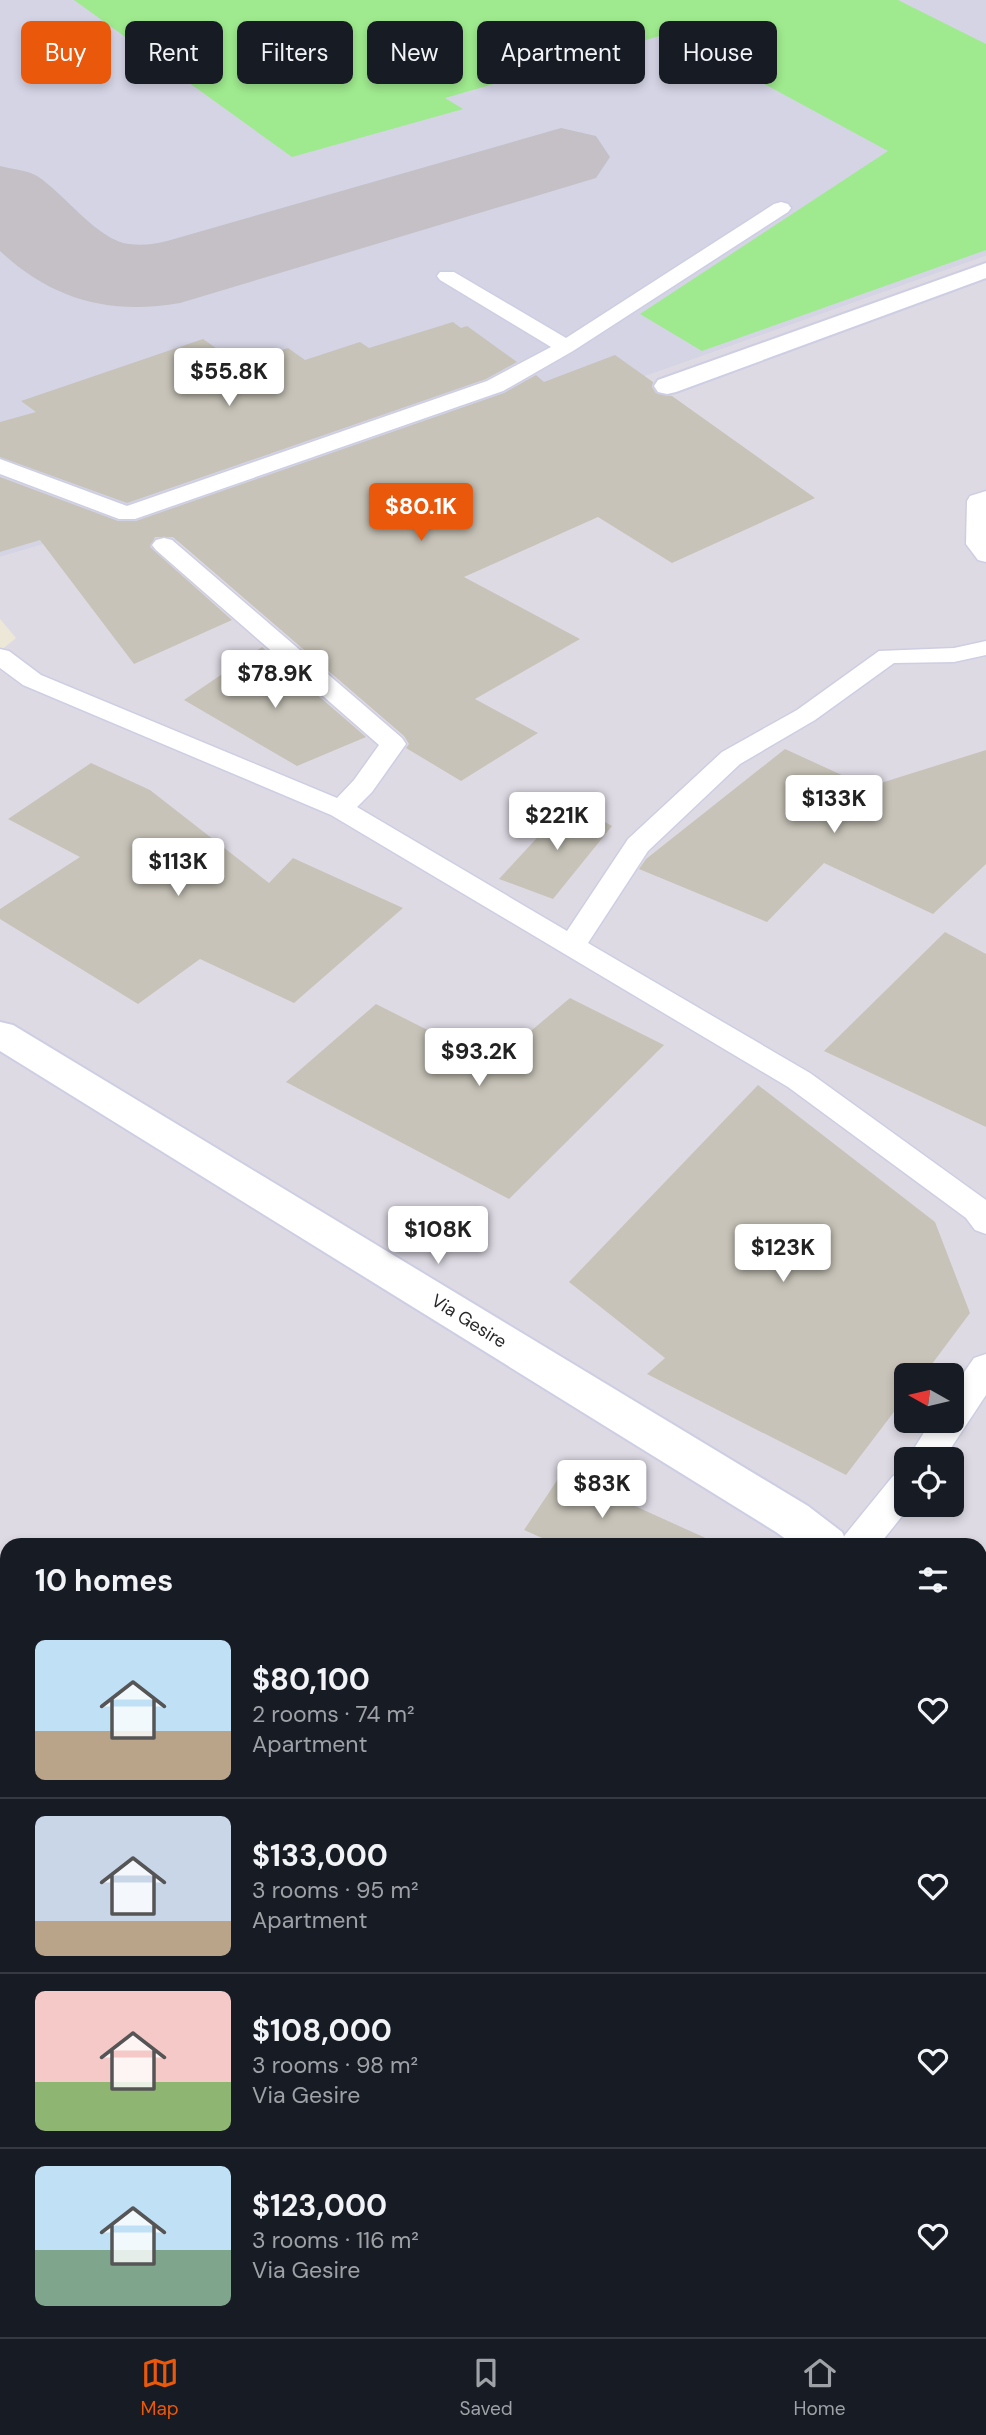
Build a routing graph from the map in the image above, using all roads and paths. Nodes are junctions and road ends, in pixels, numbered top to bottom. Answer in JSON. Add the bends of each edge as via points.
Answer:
{"nodes":[{"id":1,"x":781,"y":208,"type":"dead end"},
{"id":2,"x":986,"y":271,"type":"edge"},
{"id":3,"x":447,"y":276,"type":"dead end"},
{"id":4,"x":566,"y":347,"type":"junction"},
{"id":5,"x":667,"y":386,"type":"dead end"},
{"id":6,"x":0,"y":466,"type":"edge"},
{"id":7,"x":986,"y":498,"type":"edge"},
{"id":8,"x":164,"y":545,"type":"dead end"},
{"id":9,"x":986,"y":555,"type":"edge"},
{"id":10,"x":986,"y":648,"type":"edge"},
{"id":11,"x":0,"y":656,"type":"edge"},
{"id":12,"x":341,"y":809,"type":"junction"},
{"id":13,"x":571,"y":947,"type":"junction"},
{"id":14,"x":4,"y":1038,"type":"edge"},
{"id":15,"x":986,"y":1222,"type":"edge"},
{"id":16,"x":986,"y":1367,"type":"edge"},
{"id":17,"x":964,"y":1400,"type":"edge"},
{"id":18,"x":894,"y":1501,"type":"edge"},
{"id":19,"x":817,"y":1538,"type":"edge"},
{"id":20,"x":864,"y":1538,"type":"edge"}],
"edges":[{"from":1,"to":4,"type":"lane"},
{"from":2,"to":5,"type":"street"},
{"from":3,"to":4,"type":"lane"},
{"from":4,"to":6,"type":"lane","via":[[495,386],[127,514]]},
{"from":7,"to":9,"type":"lane","via":[[978,501],[978,544]]},
{"from":8,"to":12,"type":"lane","via":[[393,744]]},
{"from":10,"to":13,"type":"lane","via":[[954,655],[888,656],[806,715],[731,758],[638,845]]},
{"from":11,"to":12,"type":"lane","via":[[32,680]]},
{"from":12,"to":13,"type":"lane"},
{"from":13,"to":15,"type":"lane","via":[[799,1080],[977,1210]]},
{"from":14,"to":19,"type":"street","name":"Via Gesire"},
{"from":16,"to":17,"type":"lane"},
{"from":18,"to":20,"type":"lane"}]}
